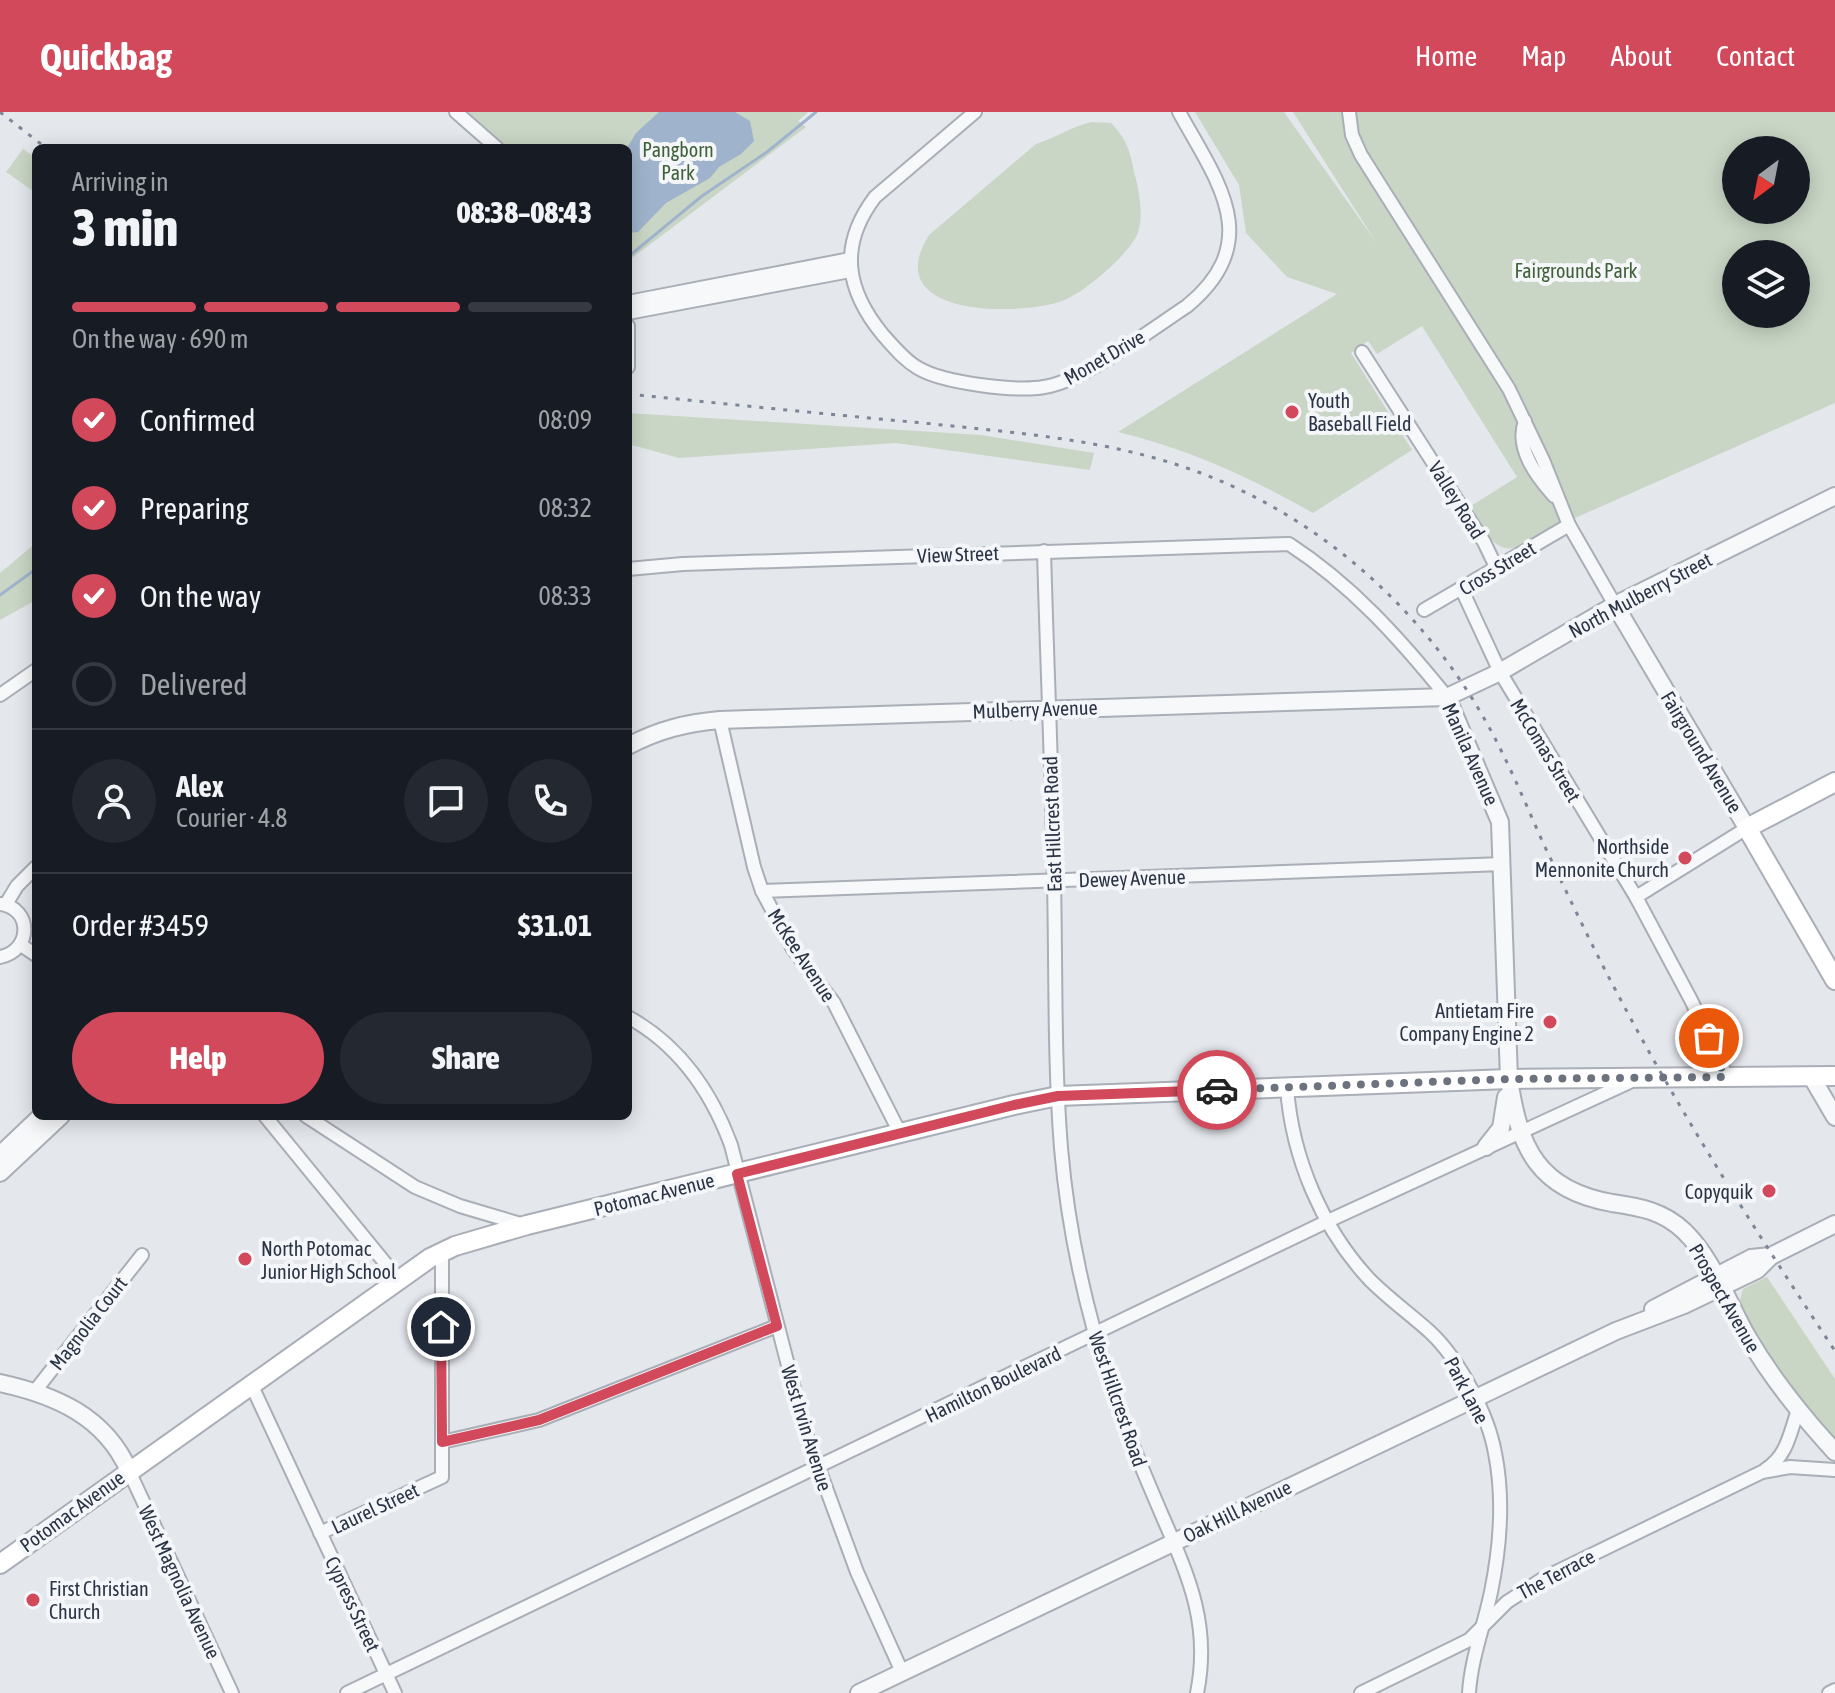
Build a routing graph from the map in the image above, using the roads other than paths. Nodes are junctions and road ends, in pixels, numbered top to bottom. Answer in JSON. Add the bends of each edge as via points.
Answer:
{"nodes":[{"id":1,"x":456,"y":112,"type":"edge"},
{"id":2,"x":975,"y":112,"type":"edge"},
{"id":3,"x":1179,"y":112,"type":"edge"},
{"id":4,"x":1349,"y":112,"type":"edge"},
{"id":5,"x":492,"y":144,"type":"edge"},
{"id":6,"x":850,"y":265,"type":"junction"},
{"id":7,"x":632,"y":301,"type":"edge"},
{"id":8,"x":632,"y":312,"type":"edge"},
{"id":9,"x":1362,"y":352,"type":"dead end"},
{"id":10,"x":1835,"y":496,"type":"edge"},
{"id":11,"x":1569,"y":525,"type":"junction"},
{"id":12,"x":1289,"y":544,"type":"joint"},
{"id":13,"x":1044,"y":551,"type":"junction"},
{"id":14,"x":632,"y":569,"type":"edge"},
{"id":15,"x":1497,"y":569,"type":"junction"},
{"id":16,"x":1462,"y":590,"type":"junction"},
{"id":17,"x":1615,"y":605,"type":"junction"},
{"id":18,"x":1424,"y":610,"type":"dead end"},
{"id":19,"x":1500,"y":672,"type":"junction"},
{"id":20,"x":32,"y":673,"type":"edge"},
{"id":21,"x":0,"y":695,"type":"edge"},
{"id":22,"x":1447,"y":697,"type":"junction"},
{"id":23,"x":1049,"y":709,"type":"junction"},
{"id":24,"x":720,"y":720,"type":"junction"},
{"id":25,"x":632,"y":744,"type":"edge"},
{"id":26,"x":1835,"y":782,"type":"edge"},
{"id":27,"x":1747,"y":828,"type":"junction"},
{"id":28,"x":1503,"y":864,"type":"junction"},
{"id":29,"x":32,"y":871,"type":"edge"},
{"id":30,"x":1054,"y":880,"type":"junction"},
{"id":31,"x":762,"y":891,"type":"junction"},
{"id":32,"x":1636,"y":897,"type":"junction"},
{"id":33,"x":3,"y":904,"type":"edge"},
{"id":34,"x":31,"y":934,"type":"edge"},
{"id":35,"x":21,"y":945,"type":"junction"},
{"id":36,"x":32,"y":952,"type":"edge"},
{"id":37,"x":0,"y":957,"type":"edge"},
{"id":38,"x":1835,"y":980,"type":"edge"},
{"id":39,"x":632,"y":1020,"type":"edge"},
{"id":40,"x":1811,"y":1076,"type":"junction"},
{"id":41,"x":1835,"y":1076,"type":"edge"},
{"id":42,"x":1641,"y":1077,"type":"junction"},
{"id":43,"x":1725,"y":1077,"type":"junction"},
{"id":44,"x":1509,"y":1079,"type":"junction"},
{"id":45,"x":1287,"y":1088,"type":"junction"},
{"id":46,"x":1058,"y":1096,"type":"junction"},
{"id":47,"x":1835,"y":1117,"type":"edge"},
{"id":48,"x":37,"y":1120,"type":"edge"},
{"id":49,"x":57,"y":1120,"type":"edge"},
{"id":50,"x":268,"y":1120,"type":"edge"},
{"id":51,"x":312,"y":1120,"type":"edge"},
{"id":52,"x":1519,"y":1132,"type":"junction"},
{"id":53,"x":900,"y":1133,"type":"junction"},
{"id":54,"x":1486,"y":1147,"type":"junction"},
{"id":55,"x":0,"y":1155,"type":"edge"},
{"id":56,"x":0,"y":1173,"type":"edge"},
{"id":57,"x":737,"y":1174,"type":"junction"},
{"id":58,"x":1328,"y":1221,"type":"junction"},
{"id":59,"x":1835,"y":1224,"type":"edge"},
{"id":60,"x":527,"y":1225,"type":"junction"},
{"id":61,"x":442,"y":1251,"type":"junction"},
{"id":62,"x":142,"y":1255,"type":"dead end"},
{"id":63,"x":399,"y":1280,"type":"junction"},
{"id":64,"x":1718,"y":1282,"type":"junction"},
{"id":65,"x":777,"y":1326,"type":"junction"},
{"id":66,"x":1094,"y":1335,"type":"junction"},
{"id":67,"x":0,"y":1383,"type":"edge"},
{"id":68,"x":251,"y":1384,"type":"junction"},
{"id":69,"x":35,"y":1391,"type":"junction"},
{"id":70,"x":1474,"y":1398,"type":"junction"},
{"id":71,"x":1798,"y":1410,"type":"junction"},
{"id":72,"x":442,"y":1442,"type":"junction"},
{"id":73,"x":1835,"y":1452,"type":"edge"},
{"id":74,"x":818,"y":1468,"type":"junction"},
{"id":75,"x":1835,"y":1470,"type":"edge"},
{"id":76,"x":129,"y":1471,"type":"junction"},
{"id":77,"x":1762,"y":1472,"type":"junction"},
{"id":78,"x":320,"y":1533,"type":"junction"},
{"id":79,"x":1174,"y":1542,"type":"junction"},
{"id":80,"x":0,"y":1564,"type":"edge"},
{"id":81,"x":1483,"y":1627,"type":"junction"},
{"id":82,"x":902,"y":1672,"type":"junction"},
{"id":83,"x":386,"y":1674,"type":"junction"},
{"id":84,"x":1835,"y":1690,"type":"edge"},
{"id":85,"x":232,"y":1693,"type":"edge"},
{"id":86,"x":347,"y":1693,"type":"edge"},
{"id":87,"x":395,"y":1693,"type":"edge"},
{"id":88,"x":859,"y":1693,"type":"edge"},
{"id":89,"x":1197,"y":1693,"type":"edge"},
{"id":90,"x":1361,"y":1693,"type":"edge"},
{"id":91,"x":1469,"y":1693,"type":"edge"},
{"id":92,"x":1829,"y":1693,"type":"edge"}],
"edges":[{"from":1,"to":5,"type":"street"},
{"from":2,"to":6,"type":"street","via":[[875,197],[856,229]]},
{"from":3,"to":6,"type":"street","name":"Monet Drive","via":[[1226,202],[1229,238],[1221,266],[1187,306],[1065,382],[1020,388],[950,380],[919,369],[868,317]]},
{"from":4,"to":11,"type":"street","name":"Fairground Avenue","via":[[1361,155],[1509,389]]},
{"from":6,"to":7,"type":"street"},
{"from":6,"to":8,"type":"street"},
{"from":9,"to":15,"type":"street","name":"Valley Road"},
{"from":10,"to":17,"type":"street","name":"North Mulberry Street"},
{"from":11,"to":15,"type":"street","name":"Cross Street"},
{"from":11,"to":17,"type":"street","name":"Fairground Avenue"},
{"from":12,"to":13,"type":"street","name":"View Street"},
{"from":12,"to":22,"type":"street","name":"Manila Avenue","via":[[1374,612]]},
{"from":13,"to":14,"type":"street","name":"View Street"},
{"from":13,"to":23,"type":"street","name":"East Hillcrest Road"},
{"from":15,"to":16,"type":"street","name":"Cross Street"},
{"from":16,"to":18,"type":"street","name":"Cross Street"},
{"from":16,"to":19,"type":"street","name":"McComas Street"},
{"from":17,"to":19,"type":"street","name":"North Mulberry Street"},
{"from":17,"to":27,"type":"street","name":"Fairground Avenue"},
{"from":19,"to":22,"type":"street","name":"North Mulberry Street"},
{"from":19,"to":32,"type":"street","name":"McComas Street"},
{"from":20,"to":21,"type":"street"},
{"from":22,"to":23,"type":"street","name":"Mulberry Avenue"},
{"from":22,"to":28,"type":"street","name":"Manila Avenue","via":[[1495,806]]},
{"from":23,"to":24,"type":"street","name":"Mulberry Avenue"},
{"from":23,"to":30,"type":"street","name":"East Hillcrest Road"},
{"from":24,"to":25,"type":"street","name":"Mulberry Avenue","via":[[683,724]]},
{"from":24,"to":31,"type":"street","name":"McKee Avenue"},
{"from":26,"to":27,"type":"main road"},
{"from":27,"to":32,"type":"street"},
{"from":27,"to":38,"type":"main road","name":"Fairground Avenue"},
{"from":28,"to":30,"type":"street","name":"Dewey Avenue"},
{"from":28,"to":44,"type":"street","name":"Manila Avenue"},
{"from":29,"to":33,"type":"street"},
{"from":30,"to":31,"type":"street","name":"Dewey Avenue"},
{"from":30,"to":46,"type":"street","name":"East Hillcrest Road"},
{"from":31,"to":53,"type":"street","name":"McKee Avenue","via":[[793,949],[834,1003]]},
{"from":32,"to":43,"type":"street","name":"McComas Street"},
{"from":33,"to":34,"type":"street","via":[[20,914]]},
{"from":34,"to":35,"type":"street"},
{"from":35,"to":36,"type":"street"},
{"from":35,"to":37,"type":"street"},
{"from":39,"to":57,"type":"street","name":"West Irvin Avenue","via":[[679,1054],[701,1084],[722,1122]]},
{"from":40,"to":41,"type":"main road","name":"Potomac Avenue"},
{"from":40,"to":43,"type":"main road","name":"Potomac Avenue"},
{"from":40,"to":47,"type":"street"},
{"from":42,"to":43,"type":"main road","name":"Potomac Avenue"},
{"from":42,"to":44,"type":"main road","name":"Potomac Avenue"},
{"from":42,"to":52,"type":"street","name":"Hamilton Boulevard"},
{"from":44,"to":45,"type":"main road","name":"Potomac Avenue"},
{"from":44,"to":52,"type":"street","name":"Prospect Avenue"},
{"from":44,"to":54,"type":"street","via":[[1501,1128]]},
{"from":45,"to":46,"type":"main road","name":"Potomac Avenue"},
{"from":45,"to":58,"type":"street","name":"Park Lane","via":[[1295,1143]]},
{"from":46,"to":53,"type":"main road","name":"Potomac Avenue"},
{"from":46,"to":66,"type":"street","name":"West Hillcrest Road","via":[[1071,1225]]},
{"from":48,"to":55,"type":"street"},
{"from":49,"to":56,"type":"street"},
{"from":50,"to":63,"type":"street"},
{"from":51,"to":60,"type":"street","via":[[415,1187]]},
{"from":52,"to":54,"type":"street","name":"Hamilton Boulevard"},
{"from":52,"to":64,"type":"street","name":"Prospect Avenue","via":[[1552,1179],[1581,1195],[1643,1207],[1668,1219],[1695,1243]]},
{"from":53,"to":57,"type":"main road","name":"Potomac Avenue"},
{"from":54,"to":58,"type":"street","name":"Hamilton Boulevard"},
{"from":57,"to":60,"type":"main road","name":"Potomac Avenue"},
{"from":57,"to":65,"type":"street","name":"West Irvin Avenue"},
{"from":58,"to":66,"type":"street","name":"Hamilton Boulevard"},
{"from":58,"to":70,"type":"street","name":"Park Lane","via":[[1369,1279],[1439,1342]]},
{"from":59,"to":64,"type":"street","name":"Oak Hill Avenue","via":[[1771,1256],[1757,1270]]},
{"from":60,"to":61,"type":"main road","name":"Potomac Avenue"},
{"from":61,"to":63,"type":"main road","name":"Potomac Avenue"},
{"from":61,"to":72,"type":"street","name":"Laurel Street"},
{"from":62,"to":69,"type":"street","name":"Magnolia Court"},
{"from":63,"to":68,"type":"main road","name":"Potomac Avenue"},
{"from":64,"to":70,"type":"street","name":"Oak Hill Avenue","via":[[1684,1305]]},
{"from":64,"to":71,"type":"street","name":"Prospect Avenue","via":[[1764,1364]]},
{"from":65,"to":72,"type":"street","via":[[530,1423]]},
{"from":65,"to":74,"type":"street","name":"West Irvin Avenue"},
{"from":66,"to":74,"type":"street","name":"Hamilton Boulevard"},
{"from":66,"to":79,"type":"street","name":"West Hillcrest Road","via":[[1129,1439]]},
{"from":67,"to":69,"type":"street"},
{"from":68,"to":76,"type":"main road","name":"Potomac Avenue"},
{"from":68,"to":78,"type":"street","name":"Cypress Street"},
{"from":69,"to":76,"type":"street","via":[[92,1421],[121,1452]]},
{"from":70,"to":79,"type":"street","name":"Oak Hill Avenue"},
{"from":70,"to":81,"type":"street","name":"Park Lane","via":[[1495,1451],[1499,1492],[1496,1557]]},
{"from":71,"to":73,"type":"street","name":"Prospect Avenue"},
{"from":71,"to":77,"type":"street","name":"The Terrace","via":[[1784,1451]]},
{"from":72,"to":78,"type":"street","name":"Laurel Street","via":[[442,1477]]},
{"from":74,"to":82,"type":"street","name":"West Irvin Avenue"},
{"from":74,"to":83,"type":"street","name":"Hamilton Boulevard"},
{"from":75,"to":77,"type":"street","name":"The Terrace","via":[[1790,1467]]},
{"from":76,"to":80,"type":"main road","name":"Potomac Avenue"},
{"from":76,"to":85,"type":"street","name":"West Magnolia Avenue"},
{"from":77,"to":81,"type":"street","name":"The Terrace","via":[[1544,1578],[1516,1595]]},
{"from":78,"to":83,"type":"street","name":"Cypress Street"},
{"from":79,"to":82,"type":"street","name":"Oak Hill Avenue"},
{"from":79,"to":89,"type":"street","name":"West Hillcrest Road","via":[[1199,1616]]},
{"from":81,"to":90,"type":"street","name":"The Terrace","via":[[1451,1650]]},
{"from":81,"to":91,"type":"street","name":"Park Lane"},
{"from":82,"to":88,"type":"street","name":"Oak Hill Avenue"},
{"from":83,"to":86,"type":"street","name":"Hamilton Boulevard"},
{"from":83,"to":87,"type":"street","name":"Cypress Street"},
{"from":84,"to":92,"type":"street"}]}
